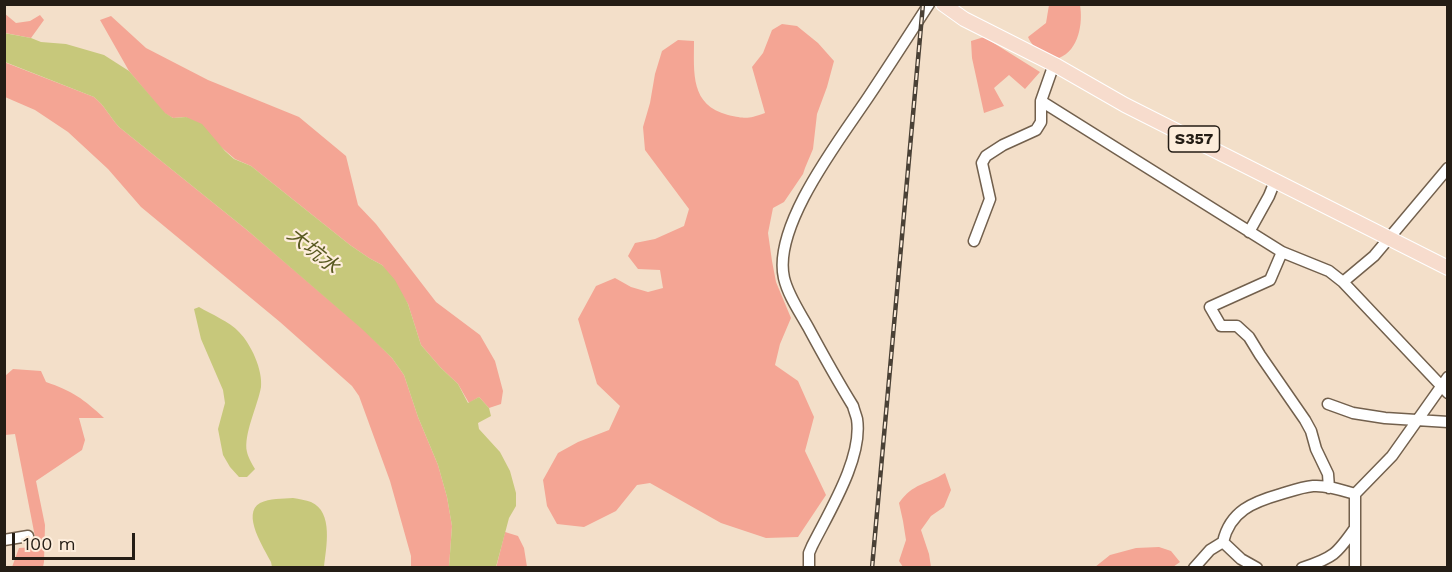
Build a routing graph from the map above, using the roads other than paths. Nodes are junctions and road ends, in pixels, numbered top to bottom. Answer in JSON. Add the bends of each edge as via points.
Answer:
{"nodes":[{"id":1,"x":929,"y":4,"type":"edge"},
{"id":2,"x":943,"y":4,"type":"edge"},
{"id":3,"x":1054,"y":64,"type":"junction"},
{"id":4,"x":1041,"y":100,"type":"junction"},
{"id":5,"x":1448,"y":168,"type":"edge"},
{"id":6,"x":1275,"y":181,"type":"junction"},
{"id":7,"x":1249,"y":232,"type":"junction"},
{"id":8,"x":1388,"y":238,"type":"junction"},
{"id":9,"x":974,"y":241,"type":"dead end"},
{"id":10,"x":1282,"y":252,"type":"junction"},
{"id":11,"x":1448,"y":268,"type":"edge"},
{"id":12,"x":1343,"y":282,"type":"junction"},
{"id":13,"x":1445,"y":386,"type":"edge"},
{"id":14,"x":1328,"y":404,"type":"dead end"},
{"id":15,"x":1417,"y":420,"type":"junction"},
{"id":16,"x":1448,"y":422,"type":"edge"},
{"id":17,"x":1329,"y":488,"type":"junction"},
{"id":18,"x":1355,"y":494,"type":"junction"},
{"id":19,"x":1356,"y":528,"type":"junction"},
{"id":20,"x":28,"y":536,"type":"dead end"},
{"id":21,"x":4,"y":540,"type":"edge"},
{"id":22,"x":1223,"y":542,"type":"junction"},
{"id":23,"x":809,"y":567,"type":"edge"},
{"id":24,"x":1195,"y":567,"type":"edge"},
{"id":25,"x":1257,"y":567,"type":"edge"},
{"id":26,"x":1302,"y":567,"type":"edge"},
{"id":27,"x":1355,"y":567,"type":"edge"}],
"edges":[{"from":1,"to":23,"type":"street","via":[[812,181],[786,244],[784,276],[791,297],[857,420],[846,477],[809,553]]},
{"from":2,"to":3,"type":"main road","number":"S357"},
{"from":3,"to":4,"type":"street"},
{"from":3,"to":6,"type":"main road","number":"S357","via":[[1125,105]]},
{"from":4,"to":7,"type":"street"},
{"from":4,"to":9,"type":"street","via":[[1041,122],[1036,130],[1003,145],[982,163],[990,198]]},
{"from":5,"to":8,"type":"street"},
{"from":6,"to":7,"type":"street"},
{"from":6,"to":8,"type":"main road","number":"S357"},
{"from":7,"to":10,"type":"street"},
{"from":8,"to":11,"type":"main road","number":"S357"},
{"from":8,"to":12,"type":"street","via":[[1374,256]]},
{"from":10,"to":12,"type":"street","via":[[1329,271]]},
{"from":10,"to":17,"type":"street","via":[[1270,280],[1210,307],[1221,326],[1237,326],[1249,337],[1305,420],[1328,474]]},
{"from":12,"to":13,"type":"street"},
{"from":13,"to":15,"type":"street"},
{"from":14,"to":15,"type":"street","via":[[1353,413]]},
{"from":15,"to":16,"type":"street"},
{"from":15,"to":18,"type":"street","via":[[1392,456]]},
{"from":17,"to":18,"type":"street"},
{"from":17,"to":22,"type":"street","via":[[1315,486],[1288,491],[1251,505],[1230,523]]},
{"from":18,"to":19,"type":"street"},
{"from":19,"to":26,"type":"street","via":[[1336,554]]},
{"from":19,"to":27,"type":"street"},
{"from":20,"to":21,"type":"street"},
{"from":22,"to":24,"type":"street"},
{"from":22,"to":25,"type":"street","via":[[1241,559]]}]}
